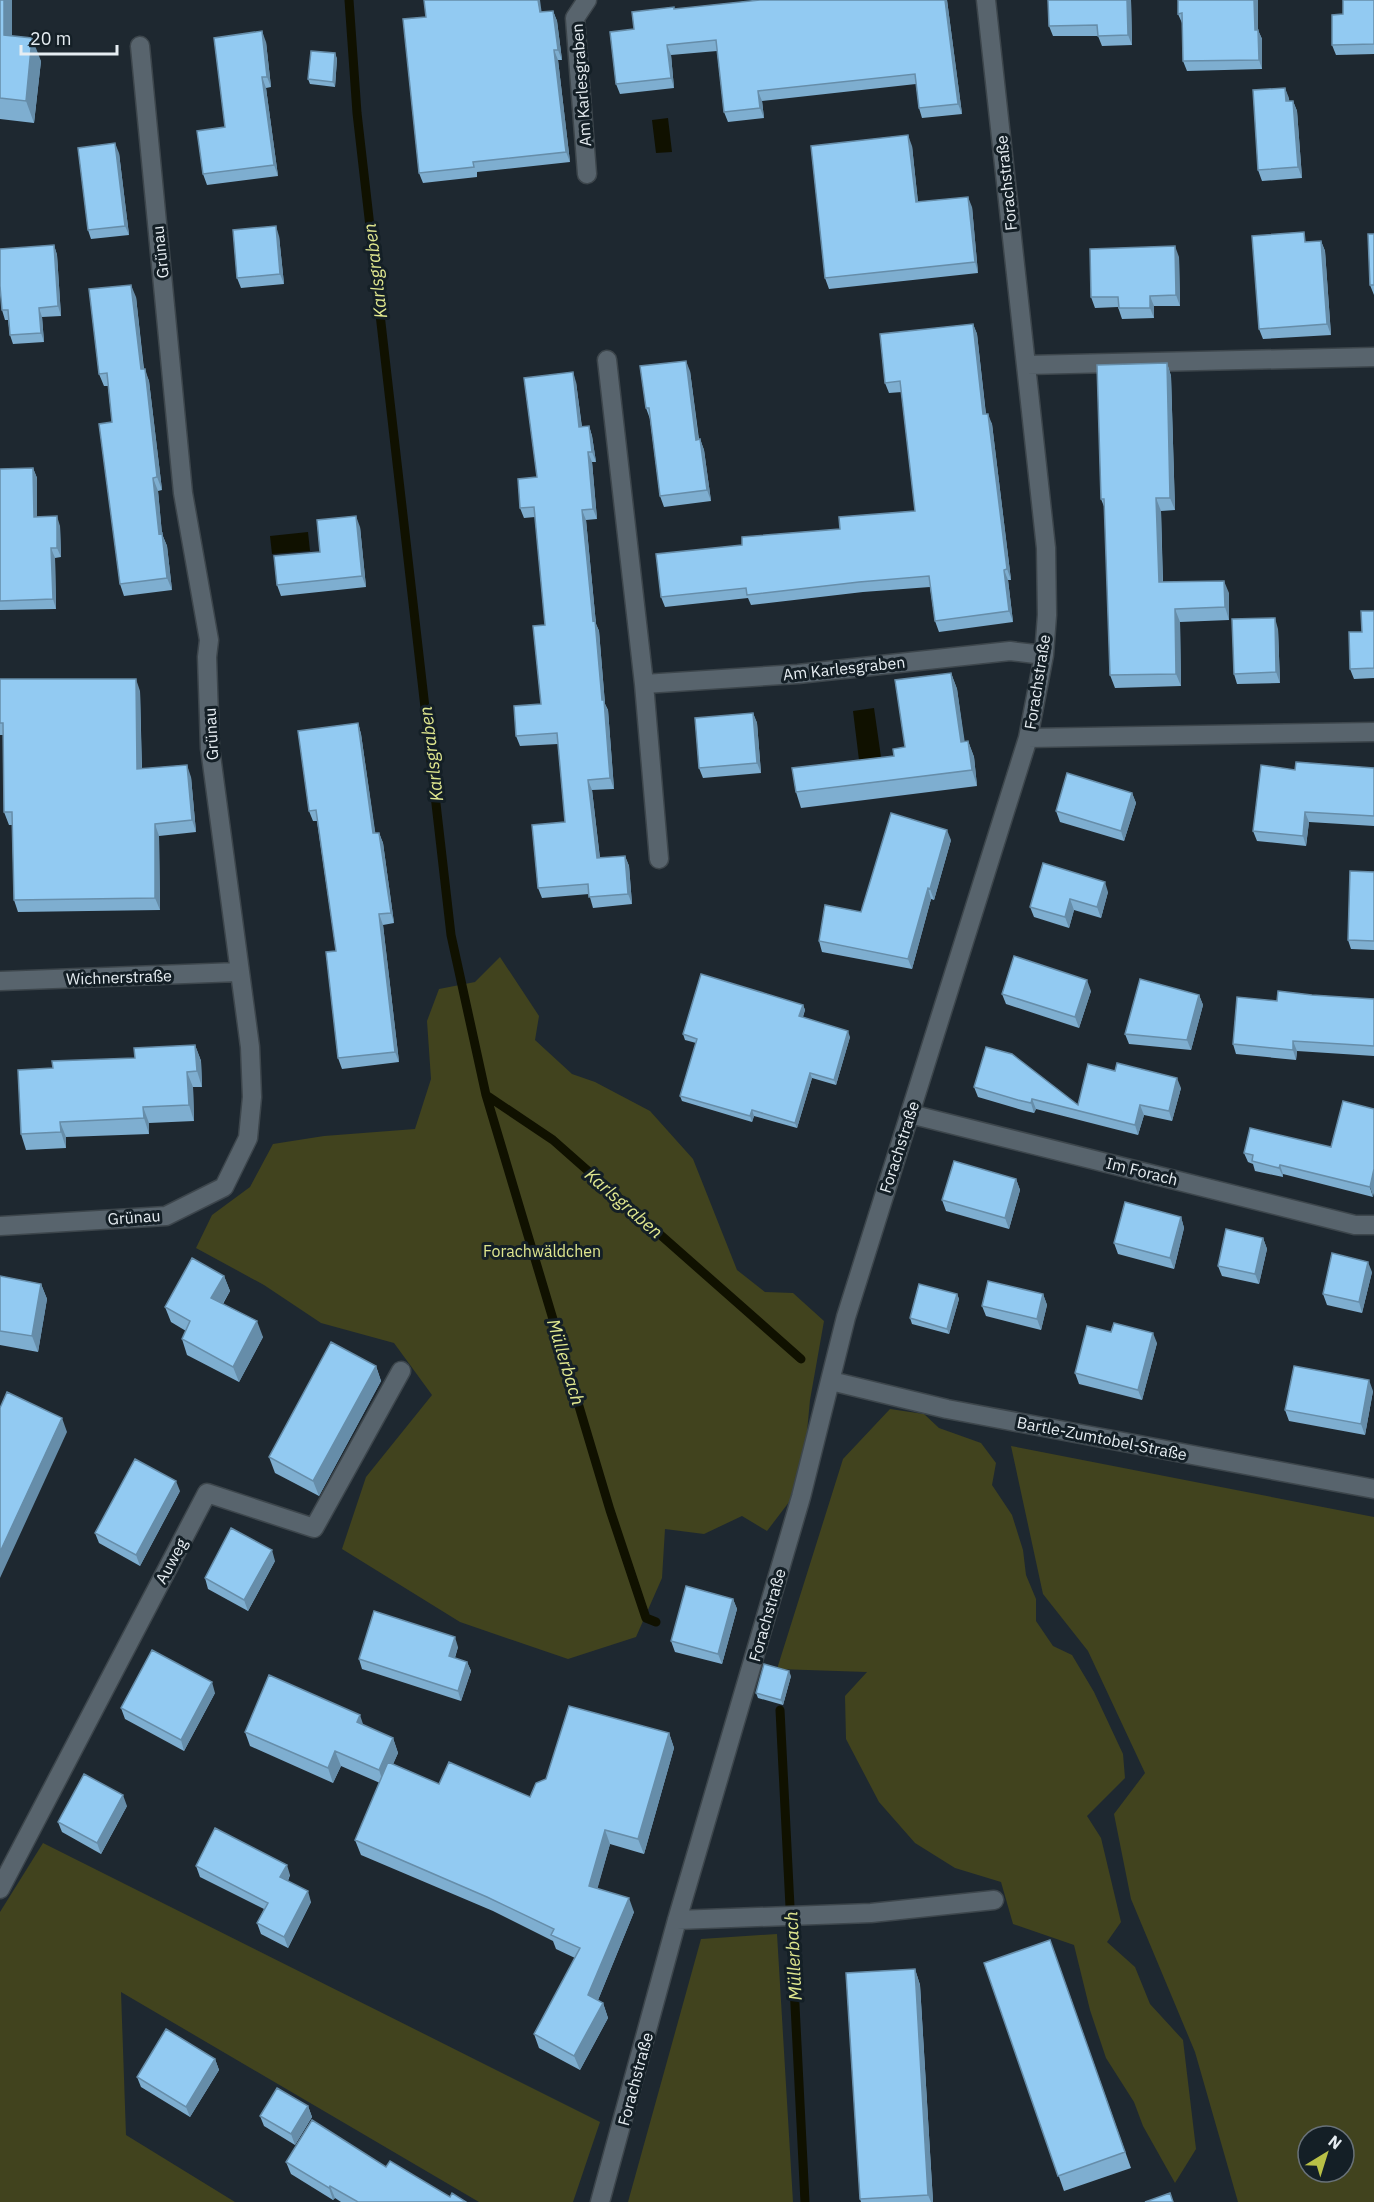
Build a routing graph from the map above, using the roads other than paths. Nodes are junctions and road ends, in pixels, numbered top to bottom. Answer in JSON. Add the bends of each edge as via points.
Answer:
{"nodes":[{"id":1,"x":587,"y":0,"type":"edge"},
{"id":2,"x":986,"y":0,"type":"edge"},
{"id":3,"x":140,"y":46,"type":"dead end"},
{"id":4,"x":587,"y":174,"type":"dead end"},
{"id":5,"x":1374,"y":357,"type":"edge"},
{"id":6,"x":607,"y":360,"type":"dead end"},
{"id":7,"x":1027,"y":365,"type":"junction"},
{"id":8,"x":1044,"y":655,"type":"junction"},
{"id":9,"x":644,"y":684,"type":"junction"},
{"id":10,"x":1374,"y":732,"type":"edge"},
{"id":11,"x":1028,"y":738,"type":"junction"},
{"id":12,"x":659,"y":859,"type":"dead end"},
{"id":13,"x":238,"y":972,"type":"junction"},
{"id":14,"x":0,"y":981,"type":"edge"},
{"id":15,"x":910,"y":1114,"type":"junction"},
{"id":16,"x":1374,"y":1225,"type":"edge"},
{"id":17,"x":0,"y":1226,"type":"edge"},
{"id":18,"x":401,"y":1371,"type":"dead end"},
{"id":19,"x":831,"y":1382,"type":"junction"},
{"id":20,"x":1374,"y":1489,"type":"edge"},
{"id":21,"x":0,"y":1889,"type":"edge"},
{"id":22,"x":994,"y":1900,"type":"dead end"},
{"id":23,"x":677,"y":1920,"type":"junction"},
{"id":24,"x":600,"y":2202,"type":"edge"}],
"edges":[{"from":1,"to":4,"type":"street","name":"Am Karlesgraben","via":[[575,18]]},
{"from":2,"to":7,"type":"street","name":"Forachstraße"},
{"from":3,"to":13,"type":"street","name":"Grünau","via":[[183,493],[209,640],[210,748]]},
{"from":5,"to":7,"type":"street"},
{"from":6,"to":9,"type":"street"},
{"from":7,"to":8,"type":"street","name":"Forachstraße","via":[[1046,548]]},
{"from":8,"to":9,"type":"street","name":"Am Karlesgraben","via":[[1010,651],[798,674]]},
{"from":8,"to":11,"type":"street","name":"Forachstraße"},
{"from":9,"to":12,"type":"street"},
{"from":10,"to":11,"type":"street"},
{"from":11,"to":15,"type":"street","name":"Forachstraße"},
{"from":13,"to":14,"type":"street","name":"Wichnerstraße"},
{"from":13,"to":17,"type":"street","name":"Grünau","via":[[250,1047],[252,1097],[248,1138],[224,1187],[166,1216]]},
{"from":15,"to":16,"type":"street","name":"Im Forach","via":[[1355,1225]]},
{"from":15,"to":19,"type":"street","name":"Forachstraße","via":[[846,1317]]},
{"from":18,"to":21,"type":"street","name":"Auweg","via":[[314,1528],[207,1493]]},
{"from":19,"to":20,"type":"street","name":"Bartle-Zumtobel-Straße","via":[[947,1409]]},
{"from":19,"to":23,"type":"street","name":"Forachstraße"},
{"from":22,"to":23,"type":"street","via":[[870,1913]]},
{"from":23,"to":24,"type":"street","name":"Forachstraße"}]}
